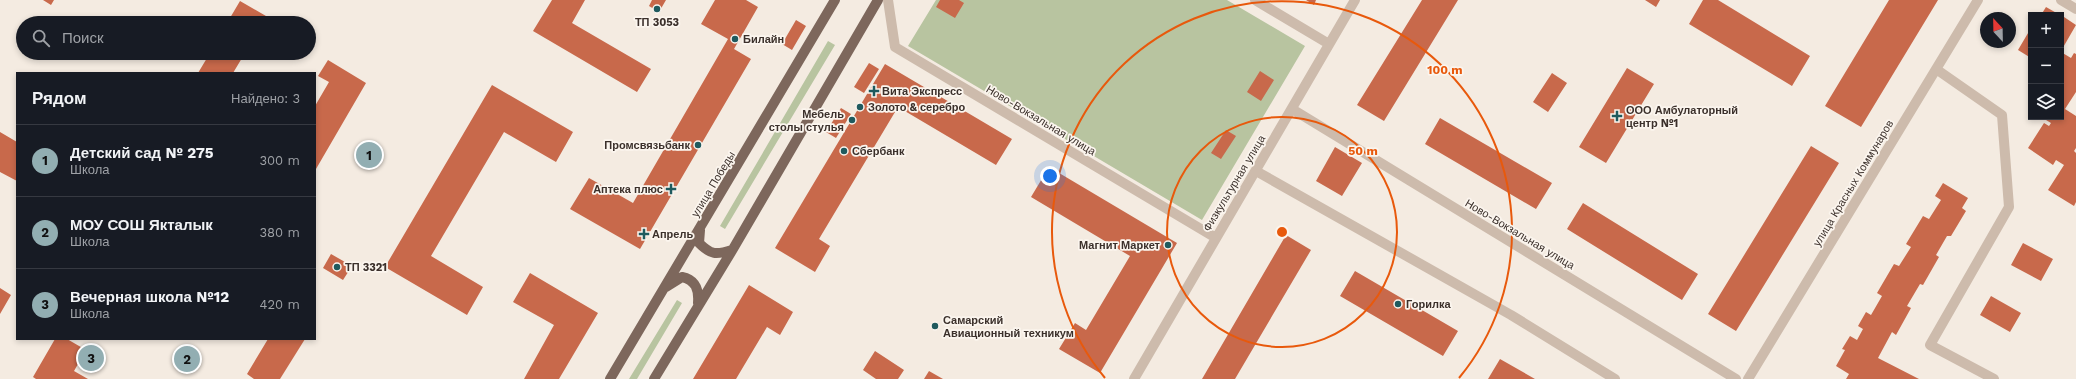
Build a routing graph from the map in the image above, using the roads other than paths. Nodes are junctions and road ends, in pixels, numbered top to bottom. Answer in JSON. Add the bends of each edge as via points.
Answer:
{"nodes":[{"id":1,"x":835,"y":0,"type":"edge"},
{"id":2,"x":878,"y":0,"type":"edge"},
{"id":3,"x":888,"y":0,"type":"edge"},
{"id":4,"x":1255,"y":0,"type":"edge"},
{"id":5,"x":1356,"y":0,"type":"edge"},
{"id":6,"x":1978,"y":0,"type":"edge"},
{"id":7,"x":2061,"y":0,"type":"edge"},
{"id":8,"x":2076,"y":9,"type":"edge"},
{"id":9,"x":1329,"y":44,"type":"junction"},
{"id":10,"x":1936,"y":69,"type":"junction"},
{"id":11,"x":1292,"y":109,"type":"junction"},
{"id":12,"x":1256,"y":171,"type":"junction"},
{"id":13,"x":700,"y":230,"type":"junction"},
{"id":14,"x":1216,"y":238,"type":"junction"},
{"id":15,"x":732,"y":250,"type":"junction"},
{"id":16,"x":665,"y":288,"type":"junction"},
{"id":17,"x":698,"y":305,"type":"junction"},
{"id":18,"x":610,"y":379,"type":"edge"},
{"id":19,"x":654,"y":379,"type":"edge"},
{"id":20,"x":1134,"y":379,"type":"edge"},
{"id":21,"x":1615,"y":379,"type":"edge"},
{"id":22,"x":1736,"y":379,"type":"edge"},
{"id":23,"x":1748,"y":379,"type":"edge"},
{"id":24,"x":1994,"y":379,"type":"edge"}],
"edges":[{"from":1,"to":13,"type":"main road","name":"улица Победы"},
{"from":2,"to":15,"type":"main road"},
{"from":3,"to":14,"type":"street","name":"Ново-Вокзальная улица","via":[[895,47]]},
{"from":4,"to":9,"type":"street"},
{"from":5,"to":9,"type":"street","name":"Физкультурная улица"},
{"from":6,"to":10,"type":"street","name":"улица Красных Коммунаров"},
{"from":7,"to":8,"type":"street"},
{"from":9,"to":11,"type":"street","name":"Физкультурная улица"},
{"from":10,"to":23,"type":"street","name":"улица Красных Коммунаров"},
{"from":10,"to":24,"type":"street","via":[[2002,115],[2009,207],[1930,345]]},
{"from":11,"to":12,"type":"street","name":"Физкультурная улица"},
{"from":11,"to":22,"type":"street","name":"Ново-Вокзальная улица"},
{"from":12,"to":14,"type":"street","name":"Физкультурная улица"},
{"from":12,"to":21,"type":"street","via":[[1511,315]]},
{"from":13,"to":15,"type":"main road","via":[[699,243],[707,251],[719,254]]},
{"from":13,"to":16,"type":"main road","name":"улица Победы"},
{"from":14,"to":20,"type":"street","name":"Физкультурная улица"},
{"from":15,"to":17,"type":"main road"},
{"from":16,"to":17,"type":"main road","via":[[682,277],[690,279],[699,293]]},
{"from":16,"to":18,"type":"main road","name":"улица Победы"},
{"from":17,"to":19,"type":"main road"}]}
